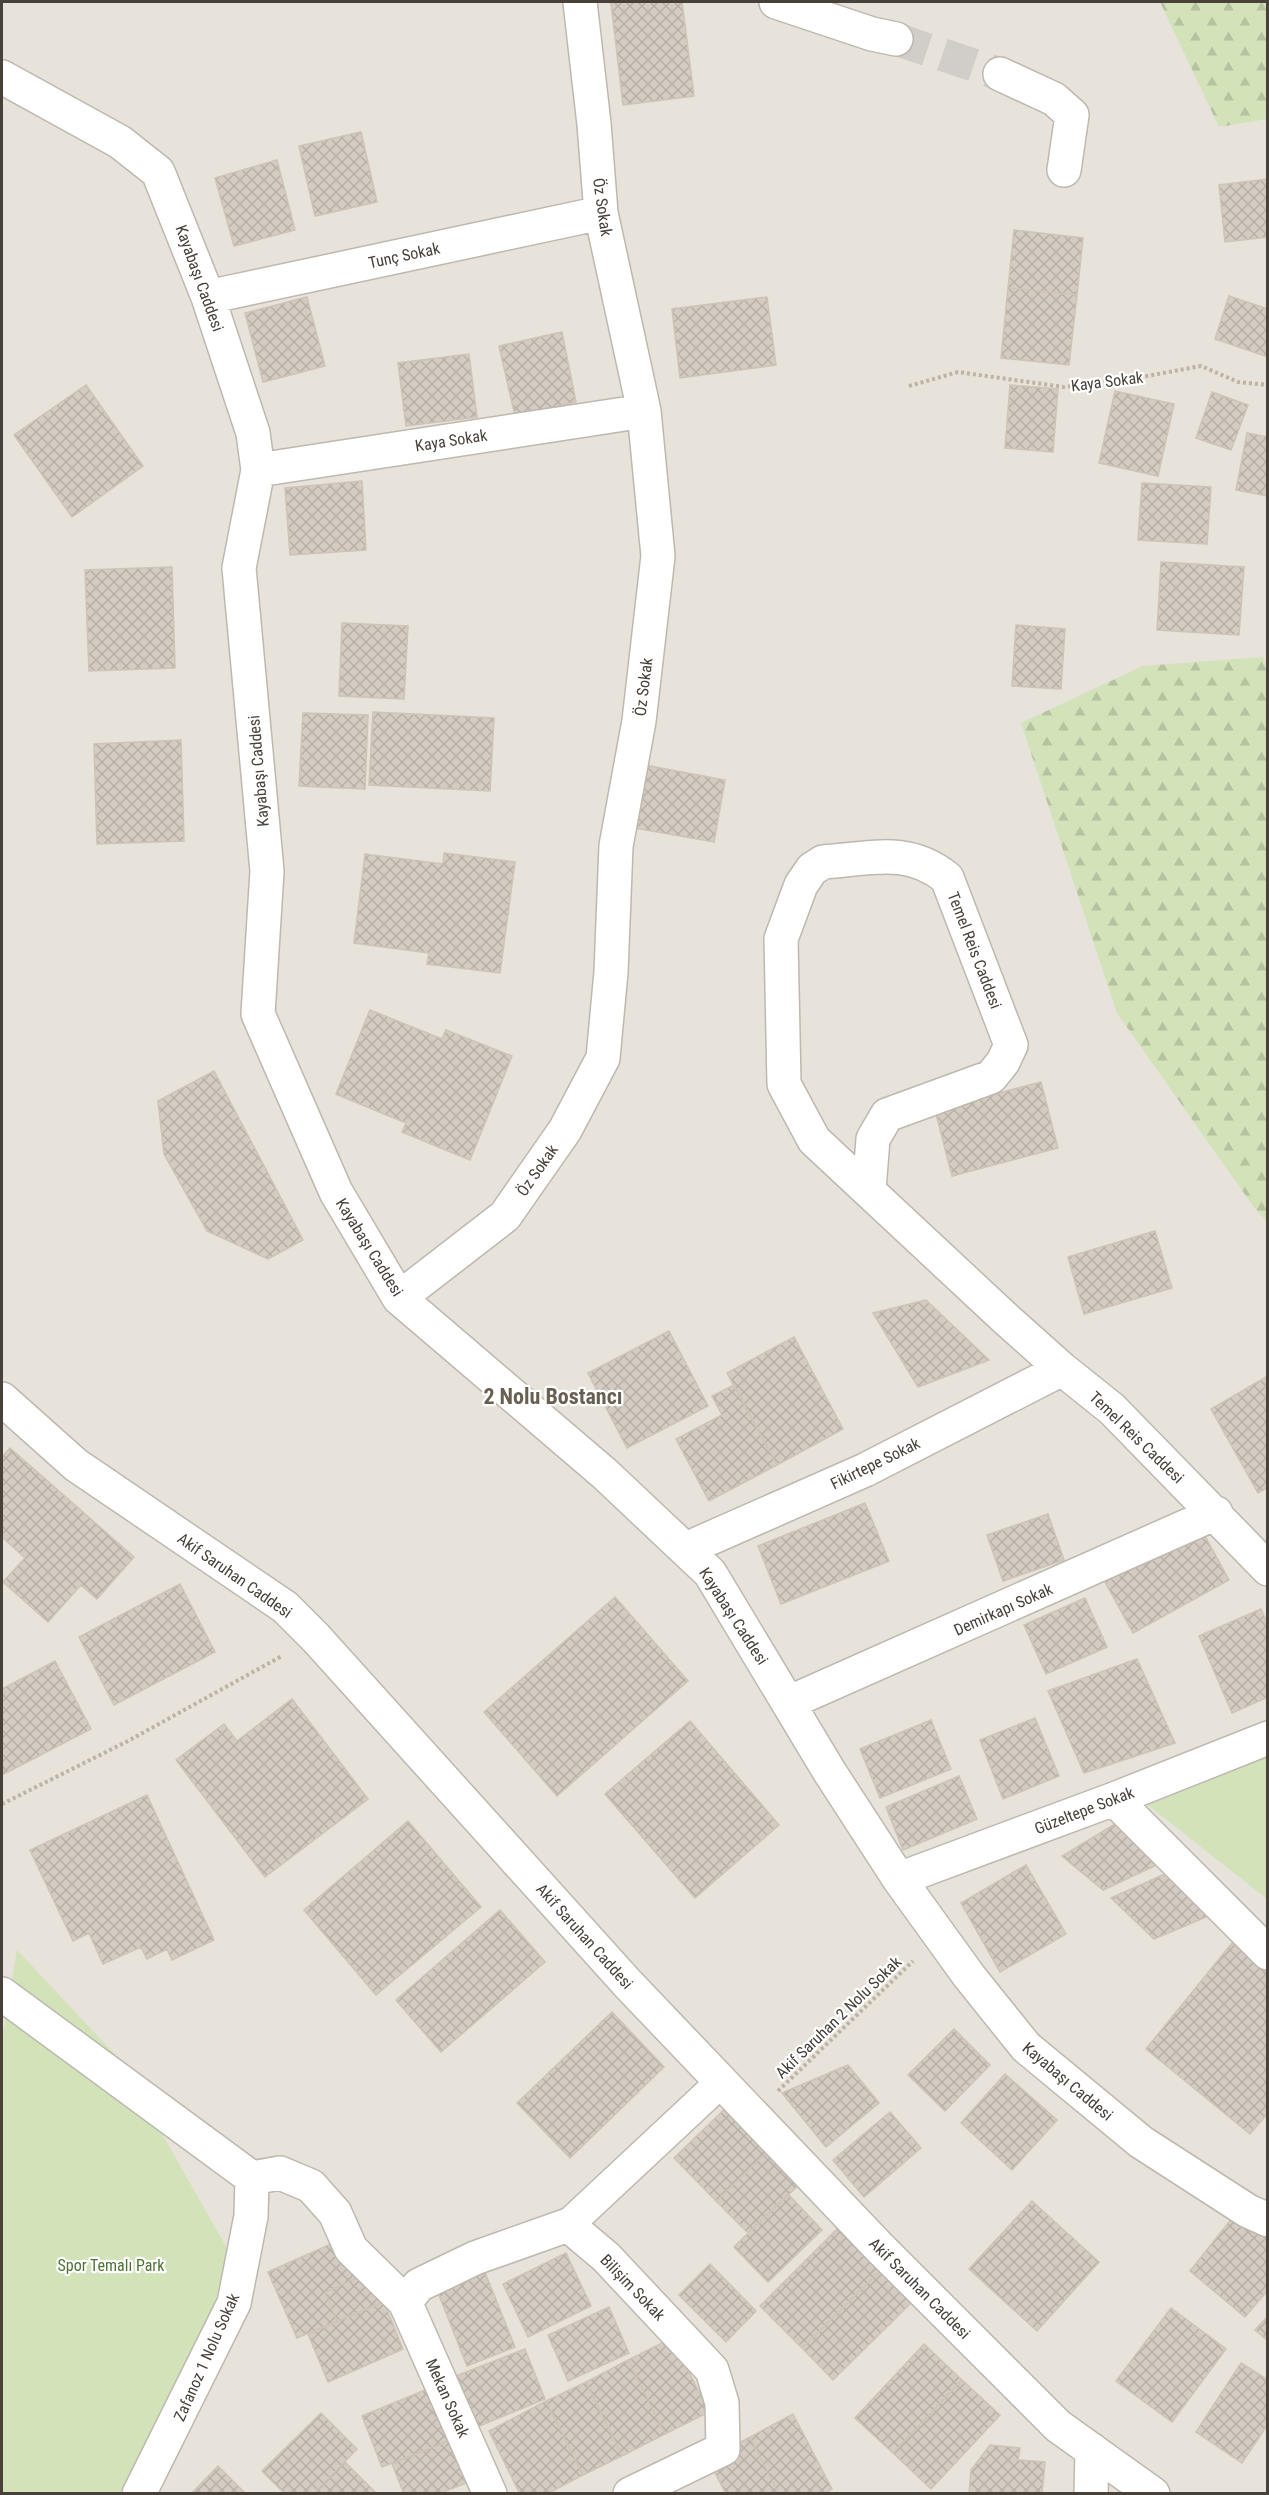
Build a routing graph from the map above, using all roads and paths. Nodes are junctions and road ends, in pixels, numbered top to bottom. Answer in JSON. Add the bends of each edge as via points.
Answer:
{"nodes":[{"id":1,"x":580,"y":2,"type":"edge"},
{"id":2,"x":776,"y":2,"type":"edge"},
{"id":3,"x":896,"y":39,"type":"tunnel mouth"},
{"id":4,"x":1000,"y":74,"type":"tunnel mouth"},
{"id":5,"x":2,"y":77,"type":"edge"},
{"id":6,"x":1064,"y":170,"type":"dead end"},
{"id":7,"x":601,"y":213,"type":"junction"},
{"id":8,"x":208,"y":297,"type":"junction"},
{"id":9,"x":1268,"y":385,"type":"edge"},
{"id":10,"x":909,"y":386,"type":"dead end"},
{"id":11,"x":644,"y":411,"type":"junction"},
{"id":12,"x":258,"y":470,"type":"junction"},
{"id":13,"x":868,"y":1189,"type":"junction"},
{"id":14,"x":399,"y":1298,"type":"junction"},
{"id":15,"x":1062,"y":1370,"type":"junction"},
{"id":16,"x":2,"y":1399,"type":"edge"},
{"id":17,"x":1216,"y":1513,"type":"junction"},
{"id":18,"x":686,"y":1549,"type":"junction"},
{"id":19,"x":1268,"y":1569,"type":"edge"},
{"id":20,"x":316,"y":1638,"type":"junction"},
{"id":21,"x":788,"y":1703,"type":"junction"},
{"id":22,"x":1268,"y":1738,"type":"edge"},
{"id":23,"x":1114,"y":1799,"type":"junction"},
{"id":24,"x":2,"y":1804,"type":"edge"},
{"id":25,"x":898,"y":1879,"type":"junction"},
{"id":26,"x":939,"y":1935,"type":"junction"},
{"id":27,"x":1268,"y":1953,"type":"edge"},
{"id":28,"x":2,"y":1994,"type":"edge"},
{"id":29,"x":721,"y":2082,"type":"junction"},
{"id":30,"x":753,"y":2115,"type":"junction"},
{"id":31,"x":252,"y":2178,"type":"junction"},
{"id":32,"x":1268,"y":2220,"type":"edge"},
{"id":33,"x":568,"y":2225,"type":"junction"},
{"id":34,"x":405,"y":2302,"type":"junction"},
{"id":35,"x":1092,"y":2450,"type":"junction"},
{"id":36,"x":139,"y":2493,"type":"edge"},
{"id":37,"x":490,"y":2493,"type":"edge"},
{"id":38,"x":630,"y":2493,"type":"edge"},
{"id":39,"x":1091,"y":2493,"type":"edge"},
{"id":40,"x":1153,"y":2493,"type":"edge"}],
"edges":[{"from":1,"to":7,"type":"street","name":"Öz Sokak"},
{"from":2,"to":3,"type":"street"},
{"from":4,"to":6,"type":"street","via":[[1054,99],[1072,115]]},
{"from":5,"to":8,"type":"street","name":"Kayabaşı Caddesi","via":[[120,142],[158,172]]},
{"from":7,"to":8,"type":"street","name":"Tunç Sokak"},
{"from":7,"to":11,"type":"street","name":"Öz Sokak"},
{"from":8,"to":12,"type":"street","name":"Kayabaşı Caddesi","via":[[253,433]]},
{"from":9,"to":10,"type":"path","name":"Kaya Sokak","via":[[1238,382],[1201,366],[1064,387],[958,372]]},
{"from":11,"to":12,"type":"street","name":"Kaya Sokak"},
{"from":11,"to":14,"type":"street","name":"Öz Sokak","via":[[658,556],[639,721],[616,846],[603,1058],[566,1130],[505,1216]]},
{"from":12,"to":14,"type":"street","name":"Kayabaşı Caddesi","via":[[239,568],[267,872],[258,1014],[336,1192]]},
{"from":13,"to":13,"type":"street","name":"Temel Reis Caddesi","via":[[814,1140],[784,1084],[781,939],[793,901],[812,869],[823,862],[902,856],[930,865],[948,878],[1011,1045],[991,1077],[887,1115],[873,1139]]},
{"from":13,"to":15,"type":"street","name":"Temel Reis Caddesi"},
{"from":14,"to":18,"type":"street","name":"Kayabaşı Caddesi","via":[[605,1474]]},
{"from":15,"to":17,"type":"street","name":"Temel Reis Caddesi","via":[[1112,1409]]},
{"from":15,"to":18,"type":"street","name":"Fikirtepe Sokak","via":[[865,1470]]},
{"from":16,"to":20,"type":"street","name":"Akif Saruhan Caddesi","via":[[76,1465],[285,1607]]},
{"from":17,"to":19,"type":"street","name":"Temel Reis Caddesi"},
{"from":17,"to":21,"type":"street","name":"Demirkapı Sokak"},
{"from":18,"to":21,"type":"street","name":"Kayabaşı Caddesi","via":[[710,1573]]},
{"from":20,"to":24,"type":"path","via":[[128,1741]]},
{"from":20,"to":29,"type":"street","name":"Akif Saruhan Caddesi"},
{"from":21,"to":25,"type":"street","name":"Kayabaşı Caddesi"},
{"from":22,"to":23,"type":"street","name":"Güzeltepe Sokak"},
{"from":23,"to":25,"type":"street","name":"Güzeltepe Sokak"},
{"from":23,"to":27,"type":"street"},
{"from":25,"to":26,"type":"street","name":"Kayabaşı Caddesi"},
{"from":26,"to":30,"type":"path","name":"Akif Saruhan 2 Nolu Sokak"},
{"from":26,"to":32,"type":"street","name":"Kayabaşı Caddesi","via":[[1026,2047],[1141,2142]]},
{"from":28,"to":31,"type":"street"},
{"from":29,"to":30,"type":"street","name":"Akif Saruhan Caddesi"},
{"from":29,"to":33,"type":"street"},
{"from":30,"to":35,"type":"street","name":"Akif Saruhan Caddesi","via":[[1050,2418]]},
{"from":31,"to":34,"type":"street","via":[[280,2173],[311,2186],[335,2213],[351,2249]]},
{"from":31,"to":36,"type":"street","name":"Zafanoz 1 Nolu Sokak","via":[[251,2216],[234,2303]]},
{"from":33,"to":34,"type":"street","via":[[475,2258],[419,2285]]},
{"from":33,"to":38,"type":"street","name":"Bilişim Sokak","via":[[606,2257],[712,2370],[723,2403],[723,2449]]},
{"from":34,"to":37,"type":"street","name":"Mekan Sokak"},
{"from":35,"to":39,"type":"street"},
{"from":35,"to":40,"type":"street","name":"Akif Saruhan Caddesi"}]}
